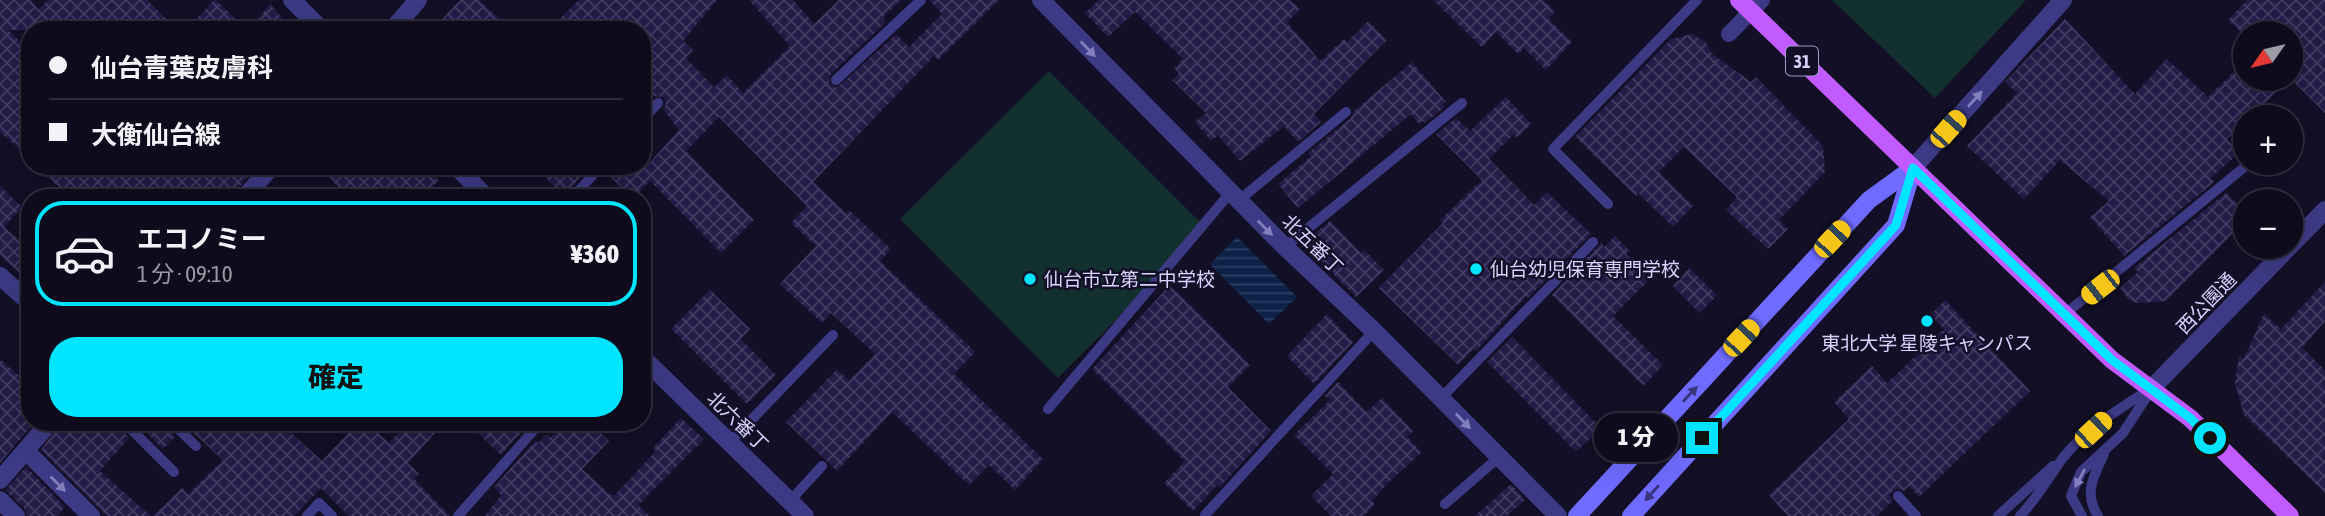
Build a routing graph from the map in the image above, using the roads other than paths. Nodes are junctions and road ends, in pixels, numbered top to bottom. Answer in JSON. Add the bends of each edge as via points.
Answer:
{"nodes":[{"id":1,"x":292,"y":0,"type":"edge"},
{"id":2,"x":418,"y":0,"type":"edge"},
{"id":3,"x":921,"y":0,"type":"edge"},
{"id":4,"x":1041,"y":0,"type":"edge"},
{"id":5,"x":1697,"y":0,"type":"edge"},
{"id":6,"x":1739,"y":0,"type":"edge"},
{"id":7,"x":1762,"y":0,"type":"edge"},
{"id":8,"x":2063,"y":0,"type":"edge"},
{"id":9,"x":313,"y":21,"type":"edge"},
{"id":10,"x":400,"y":21,"type":"edge"},
{"id":11,"x":1729,"y":34,"type":"dead end"},
{"id":12,"x":836,"y":80,"type":"dead end"},
{"id":13,"x":658,"y":103,"type":"dead end"},
{"id":14,"x":1462,"y":103,"type":"dead end"},
{"id":15,"x":651,"y":110,"type":"edge"},
{"id":16,"x":1346,"y":112,"type":"dead end"},
{"id":17,"x":1913,"y":168,"type":"junction"},
{"id":18,"x":264,"y":175,"type":"edge"},
{"id":19,"x":465,"y":175,"type":"edge"},
{"id":20,"x":593,"y":175,"type":"edge"},
{"id":21,"x":2235,"y":175,"type":"edge"},
{"id":22,"x":252,"y":189,"type":"edge"},
{"id":23,"x":478,"y":189,"type":"edge"},
{"id":24,"x":580,"y":189,"type":"edge"},
{"id":25,"x":1234,"y":197,"type":"junction"},
{"id":26,"x":1608,"y":204,"type":"dead end"},
{"id":27,"x":2325,"y":210,"type":"edge"},
{"id":28,"x":2303,"y":233,"type":"edge"},
{"id":29,"x":1593,"y":242,"type":"dead end"},
{"id":30,"x":1284,"y":247,"type":"junction"},
{"id":31,"x":2277,"y":259,"type":"edge"},
{"id":32,"x":0,"y":276,"type":"edge"},
{"id":33,"x":21,"y":295,"type":"edge"},
{"id":34,"x":2064,"y":314,"type":"junction"},
{"id":35,"x":1374,"y":331,"type":"junction"},
{"id":36,"x":833,"y":335,"type":"dead end"},
{"id":37,"x":651,"y":365,"type":"edge"},
{"id":38,"x":2152,"y":388,"type":"junction"},
{"id":39,"x":1441,"y":398,"type":"junction"},
{"id":40,"x":1048,"y":409,"type":"dead end"},
{"id":41,"x":43,"y":431,"type":"edge"},
{"id":42,"x":133,"y":431,"type":"edge"},
{"id":43,"x":180,"y":431,"type":"edge"},
{"id":44,"x":533,"y":431,"type":"edge"},
{"id":45,"x":730,"y":442,"type":"junction"},
{"id":46,"x":195,"y":446,"type":"dead end"},
{"id":47,"x":2106,"y":448,"type":"junction"},
{"id":48,"x":26,"y":451,"type":"junction"},
{"id":49,"x":2064,"y":457,"type":"junction"},
{"id":50,"x":1498,"y":458,"type":"junction"},
{"id":51,"x":822,"y":466,"type":"dead end"},
{"id":52,"x":174,"y":472,"type":"dead end"},
{"id":53,"x":0,"y":480,"type":"edge"},
{"id":54,"x":1898,"y":496,"type":"dead end"},
{"id":55,"x":0,"y":500,"type":"edge"},
{"id":56,"x":790,"y":501,"type":"junction"},
{"id":57,"x":1445,"y":504,"type":"dead end"},
{"id":58,"x":1205,"y":515,"type":"edge"},
{"id":59,"x":16,"y":516,"type":"edge"},
{"id":60,"x":91,"y":516,"type":"edge"},
{"id":61,"x":307,"y":516,"type":"edge"},
{"id":62,"x":332,"y":516,"type":"edge"},
{"id":63,"x":458,"y":516,"type":"edge"},
{"id":64,"x":805,"y":516,"type":"edge"},
{"id":65,"x":1558,"y":516,"type":"edge"},
{"id":66,"x":1577,"y":516,"type":"edge"},
{"id":67,"x":1631,"y":516,"type":"edge"},
{"id":68,"x":1916,"y":516,"type":"edge"},
{"id":69,"x":1998,"y":516,"type":"edge"},
{"id":70,"x":2020,"y":516,"type":"edge"},
{"id":71,"x":2082,"y":516,"type":"edge"},
{"id":72,"x":2098,"y":516,"type":"edge"},
{"id":73,"x":2290,"y":516,"type":"edge"}],
"edges":[{"from":1,"to":9,"type":"street"},
{"from":2,"to":10,"type":"street"},
{"from":3,"to":12,"type":"lane"},
{"from":4,"to":25,"type":"street","name":"北五番丁","one_way":true},
{"from":5,"to":26,"type":"lane","via":[[1553,149]]},
{"from":6,"to":17,"type":"main road","number":"31"},
{"from":7,"to":11,"type":"street"},
{"from":17,"to":8,"type":"street","one_way":true},
{"from":13,"to":15,"type":"lane"},
{"from":14,"to":30,"type":"lane"},
{"from":16,"to":25,"type":"lane"},
{"from":17,"to":34,"type":"main road","number":"31"},
{"from":66,"to":17,"type":"main road","one_way":true,"via":[[1869,200]]},
{"from":17,"to":67,"type":"main road","one_way":true,"via":[[1896,225]]},
{"from":18,"to":22,"type":"street"},
{"from":19,"to":23,"type":"street"},
{"from":20,"to":24,"type":"lane"},
{"from":21,"to":34,"type":"lane"},
{"from":25,"to":30,"type":"street","name":"北五番丁","one_way":true},
{"from":25,"to":40,"type":"lane"},
{"from":27,"to":28,"type":"street","name":"西公園通"},
{"from":29,"to":39,"type":"lane"},
{"from":30,"to":35,"type":"street","name":"北五番丁"},
{"from":31,"to":38,"type":"street","name":"西公園通"},
{"from":32,"to":33,"type":"street"},
{"from":34,"to":38,"type":"main road","number":"31","via":[[2112,360]]},
{"from":35,"to":39,"type":"street","name":"北五番丁"},
{"from":35,"to":58,"type":"lane"},
{"from":36,"to":45,"type":"lane"},
{"from":37,"to":45,"type":"street","name":"北六番丁"},
{"from":38,"to":47,"type":"lane","via":[[2123,433]]},
{"from":38,"to":49,"type":"lane","via":[[2107,417]]},
{"from":38,"to":73,"type":"main road","number":"31","via":[[2190,418]]},
{"from":39,"to":50,"type":"street","name":"北五番丁","one_way":true},
{"from":41,"to":48,"type":"street"},
{"from":42,"to":52,"type":"lane"},
{"from":43,"to":46,"type":"lane"},
{"from":44,"to":63,"type":"lane"},
{"from":45,"to":56,"type":"street","name":"北六番丁"},
{"from":47,"to":71,"type":"lane","one_way":true,"via":[[2081,472],[2071,496]]},
{"from":47,"to":72,"type":"lane","via":[[2089,485]]},
{"from":48,"to":53,"type":"street"},
{"from":48,"to":60,"type":"street","one_way":true},
{"from":49,"to":69,"type":"lane"},
{"from":49,"to":70,"type":"lane"},
{"from":50,"to":57,"type":"lane"},
{"from":50,"to":65,"type":"street","name":"北五番丁"},
{"from":51,"to":56,"type":"lane"},
{"from":54,"to":68,"type":"lane"},
{"from":55,"to":59,"type":"street"},
{"from":56,"to":64,"type":"street","name":"北六番丁"},
{"from":61,"to":62,"type":"lane","via":[[319,503]]}]}
